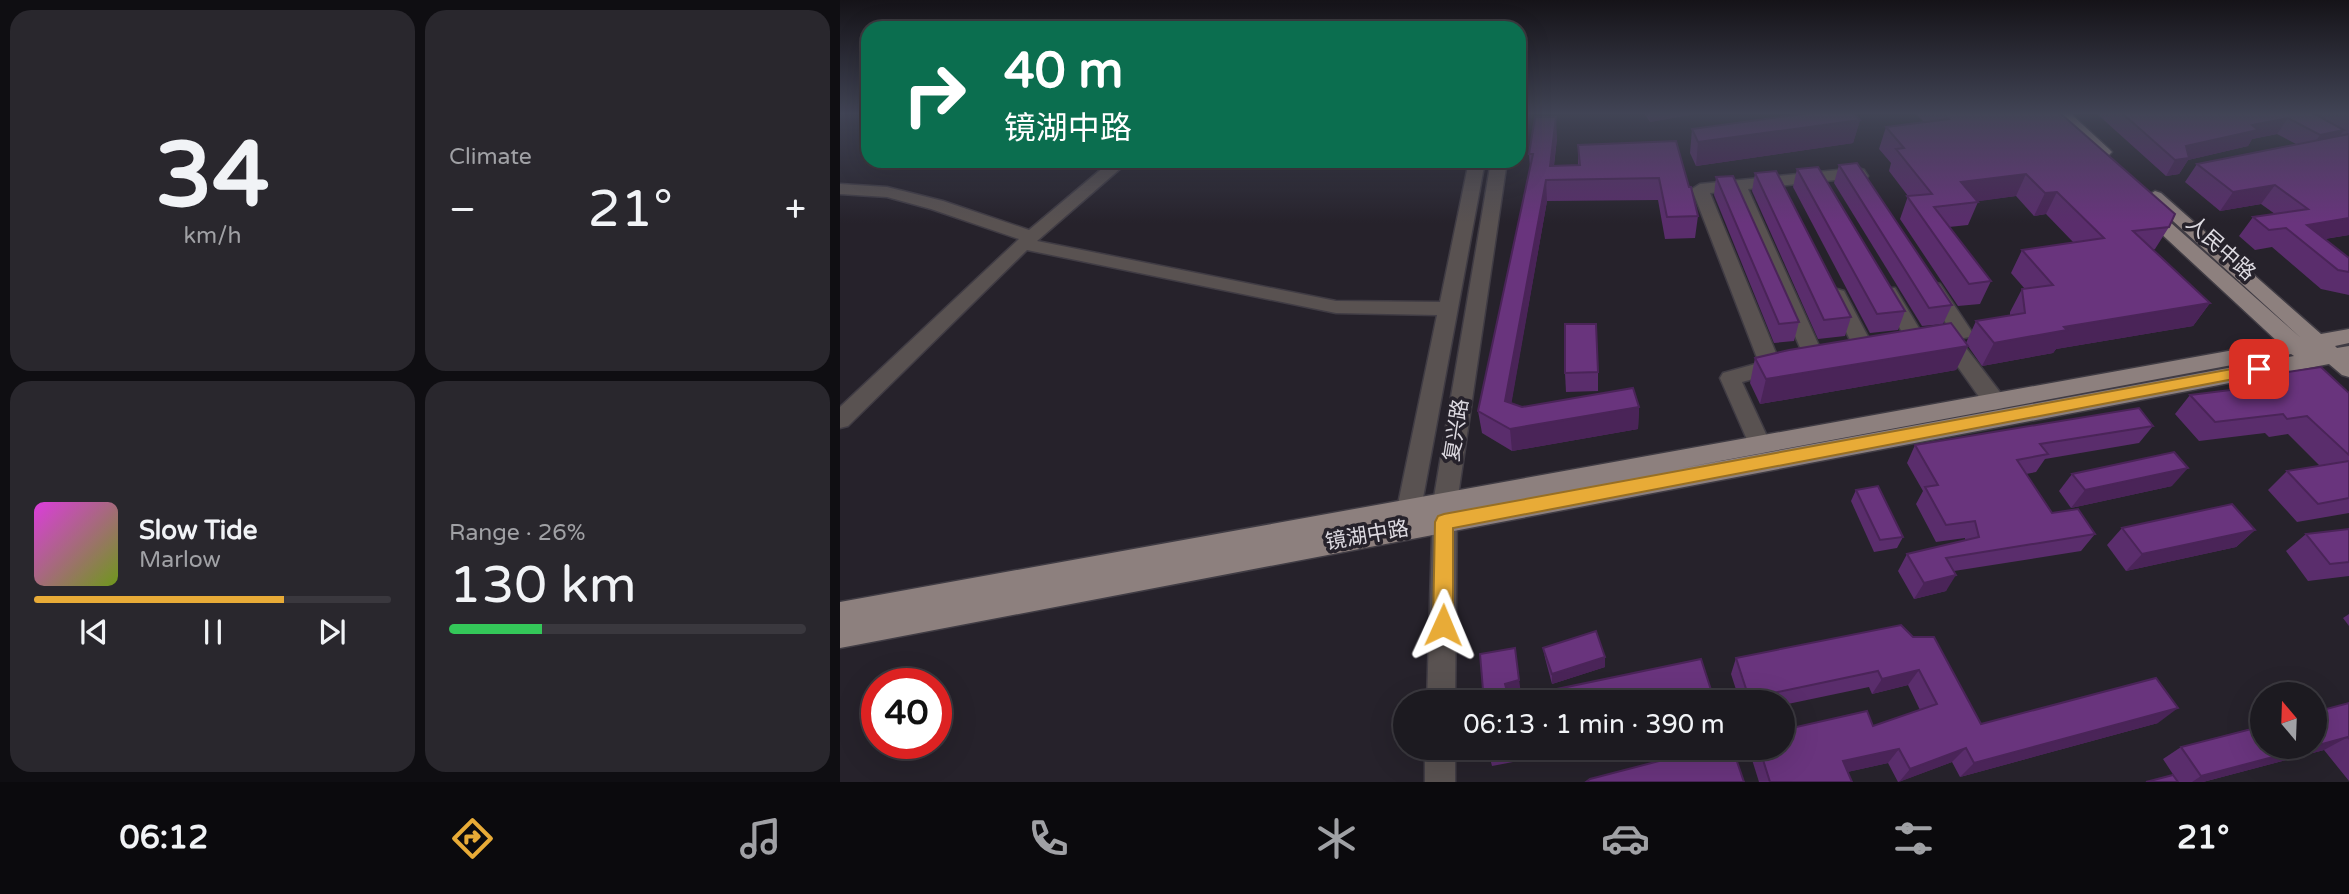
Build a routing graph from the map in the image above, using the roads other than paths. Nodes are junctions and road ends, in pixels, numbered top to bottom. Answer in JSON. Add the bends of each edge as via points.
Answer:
{"nodes":[{"id":1,"x":2087,"y":149,"type":"edge"},
{"id":2,"x":2093,"y":149,"type":"edge"},
{"id":3,"x":1113,"y":168,"type":"edge"},
{"id":4,"x":1476,"y":168,"type":"edge"},
{"id":5,"x":1498,"y":168,"type":"edge"},
{"id":6,"x":1819,"y":176,"type":"junction"},
{"id":7,"x":1738,"y":185,"type":"junction"},
{"id":8,"x":840,"y":189,"type":"edge"},
{"id":9,"x":1873,"y":195,"type":"edge"},
{"id":10,"x":1833,"y":200,"type":"edge"},
{"id":11,"x":1027,"y":240,"type":"junction"},
{"id":12,"x":1925,"y":275,"type":"edge"},
{"id":13,"x":1828,"y":277,"type":"edge"},
{"id":14,"x":1882,"y":282,"type":"edge"},
{"id":15,"x":1448,"y":309,"type":"junction"},
{"id":16,"x":1946,"y":336,"type":"junction"},
{"id":17,"x":2349,"y":336,"type":"edge"},
{"id":18,"x":1917,"y":341,"type":"junction"},
{"id":19,"x":1866,"y":350,"type":"junction"},
{"id":20,"x":2326,"y":354,"type":"edge"},
{"id":21,"x":1815,"y":359,"type":"junction"},
{"id":22,"x":1771,"y":368,"type":"junction"},
{"id":23,"x":1996,"y":402,"type":"junction"},
{"id":24,"x":840,"y":420,"type":"edge"},
{"id":25,"x":1760,"y":445,"type":"junction"},
{"id":26,"x":1445,"y":512,"type":"junction"},
{"id":27,"x":1405,"y":518,"type":"junction"},
{"id":28,"x":840,"y":614,"type":"edge"},
{"id":29,"x":840,"y":635,"type":"edge"},
{"id":30,"x":1441,"y":690,"type":"edge"},
{"id":31,"x":1440,"y":760,"type":"edge"},
{"id":32,"x":1440,"y":782,"type":"edge"}],
"edges":[{"from":1,"to":2,"type":"main road","via":[[2106,164]]},
{"from":3,"to":11,"type":"street"},
{"from":4,"to":15,"type":"street","name":"复兴路"},
{"from":5,"to":26,"type":"street","name":"复兴路"},
{"from":6,"to":7,"type":"street","via":[[1782,187]]},
{"from":6,"to":9,"type":"street","via":[[1858,173]]},
{"from":6,"to":10,"type":"street"},
{"from":7,"to":21,"type":"street"},
{"from":7,"to":22,"type":"street","via":[[1700,189]]},
{"from":8,"to":11,"type":"street","via":[[887,192],[937,205]]},
{"from":11,"to":15,"type":"street","via":[[1336,307]]},
{"from":11,"to":24,"type":"street"},
{"from":12,"to":16,"type":"street","via":[[1962,332]]},
{"from":13,"to":19,"type":"street"},
{"from":14,"to":18,"type":"street"},
{"from":15,"to":27,"type":"street","name":"复兴路"},
{"from":16,"to":18,"type":"street"},
{"from":16,"to":23,"type":"street"},
{"from":17,"to":20,"type":"main road","name":"镜湖中路"},
{"from":18,"to":19,"type":"street"},
{"from":19,"to":21,"type":"street"},
{"from":20,"to":20,"type":"main road","name":"人民中路","via":[[2137,192]]},
{"from":20,"to":23,"type":"main road","name":"镜湖中路"},
{"from":20,"to":26,"type":"main road","name":"镜湖中路"},
{"from":21,"to":22,"type":"street"},
{"from":22,"to":25,"type":"street","via":[[1730,378]]},
{"from":23,"to":25,"type":"main road","name":"镜湖中路"},
{"from":25,"to":26,"type":"main road","name":"镜湖中路"},
{"from":26,"to":27,"type":"main road","name":"镜湖中路"},
{"from":26,"to":30,"type":"street","name":"复兴路"},
{"from":27,"to":28,"type":"main road","name":"镜湖中路"},
{"from":27,"to":29,"type":"main road","name":"镜湖中路"},
{"from":31,"to":32,"type":"street"}]}
